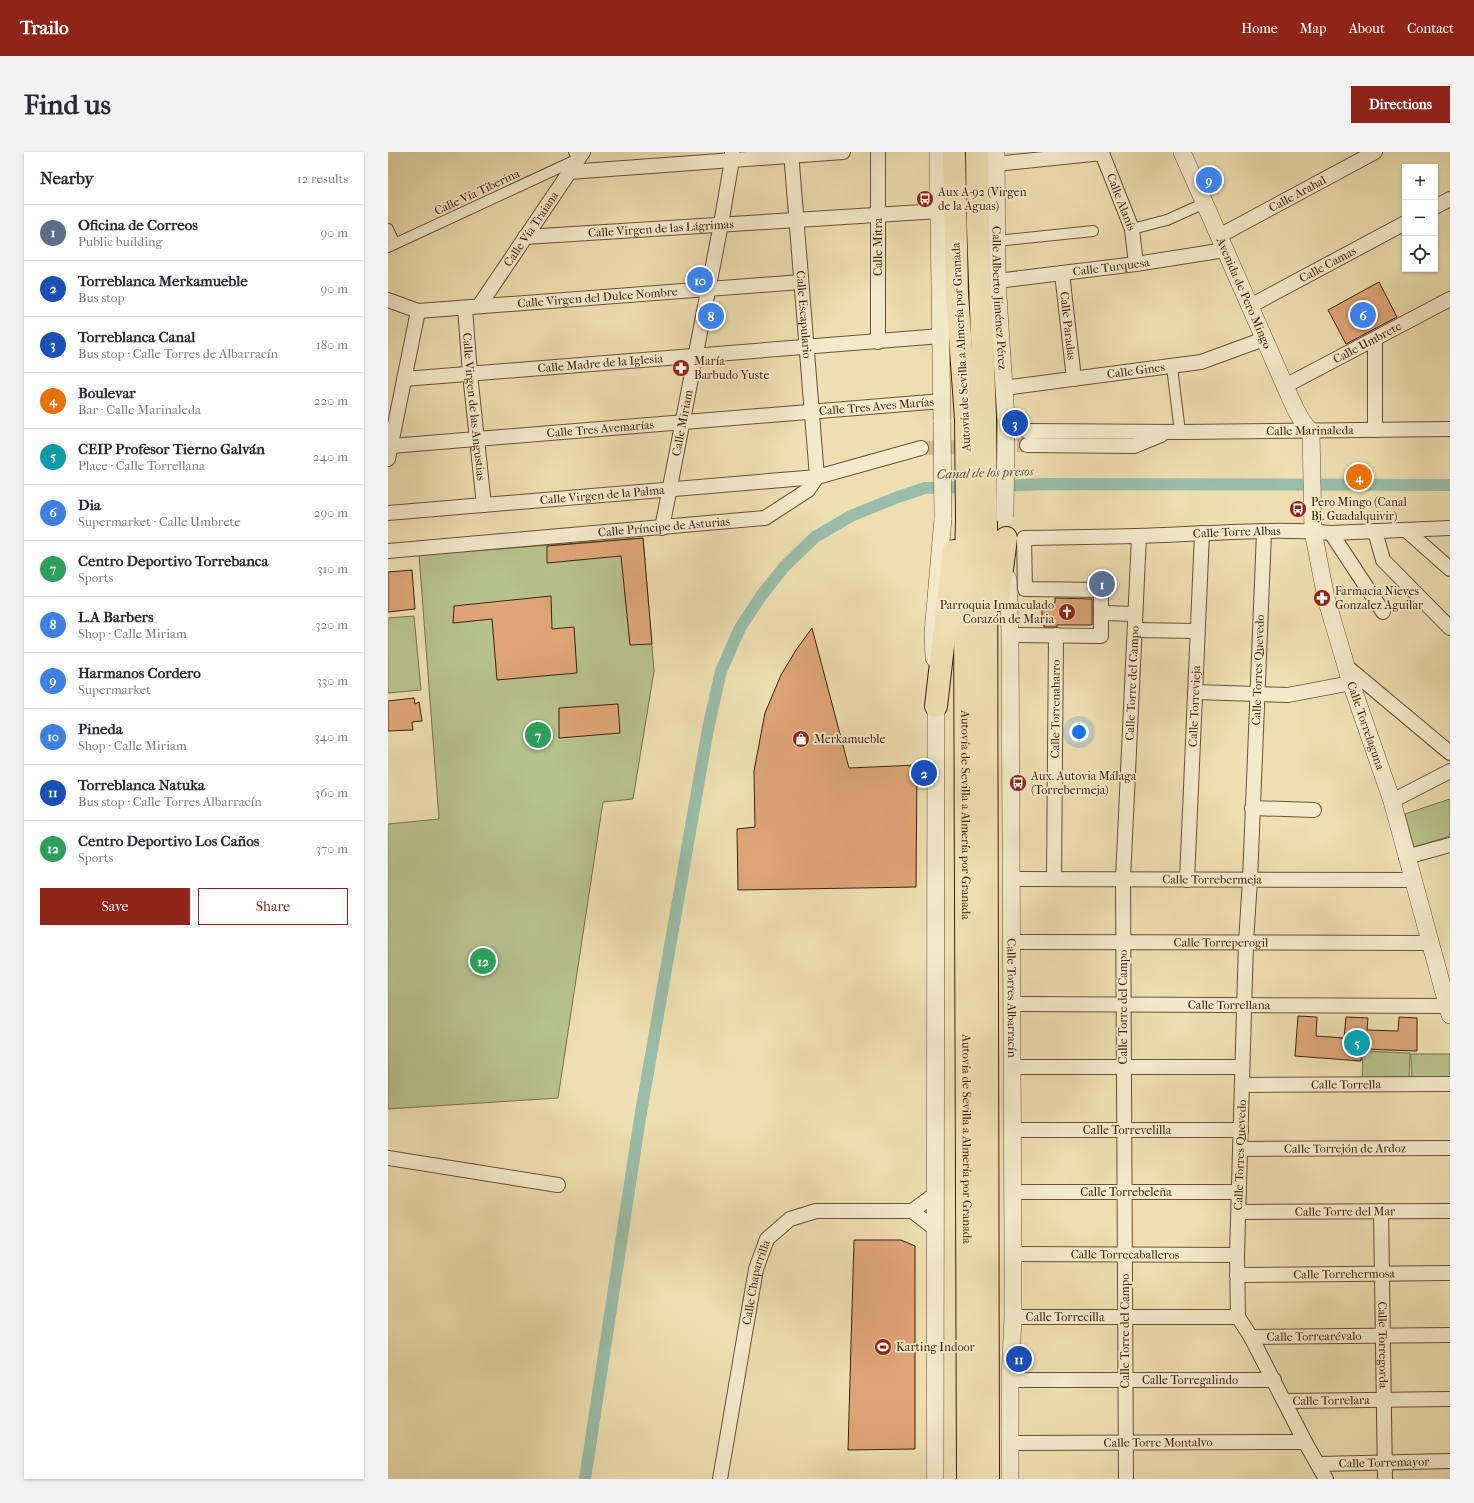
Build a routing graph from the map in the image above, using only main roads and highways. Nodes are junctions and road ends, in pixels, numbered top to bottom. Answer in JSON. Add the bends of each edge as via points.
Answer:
{"nodes":[{"id":1,"x":954,"y":152,"type":"edge"},
{"id":2,"x":977,"y":152,"type":"edge"},
{"id":3,"x":986,"y":418,"type":"junction"},
{"id":4,"x":998,"y":526,"type":"junction"},
{"id":5,"x":936,"y":706,"type":"road end"},
{"id":6,"x":988,"y":1381,"type":"junction"},
{"id":7,"x":968,"y":1479,"type":"edge"},
{"id":8,"x":988,"y":1479,"type":"edge"},
{"id":9,"x":1001,"y":1479,"type":"edge"}],
"edges":[{"from":1,"to":3,"type":"highway","name":"Autovía de Sevilla a Almería por Granada","via":[[957,294]]},
{"from":2,"to":3,"type":"highway","name":"Autovía de Sevilla a Almería por Granada"},
{"from":3,"to":4,"type":"highway","name":"Autovía de Sevilla a Almería por Granada","bridge":true},
{"from":4,"to":5,"type":"highway","via":[[955,543]]},
{"from":4,"to":6,"type":"highway","name":"Autovía de Sevilla a Almería por Granada","via":[[986,686]]},
{"from":4,"to":7,"type":"highway","name":"Autovía de Sevilla a Almería por Granada","via":[[966,620]]},
{"from":6,"to":8,"type":"highway","name":"Autovía de Sevilla a Almería por Granada"},
{"from":6,"to":9,"type":"highway"}]}
